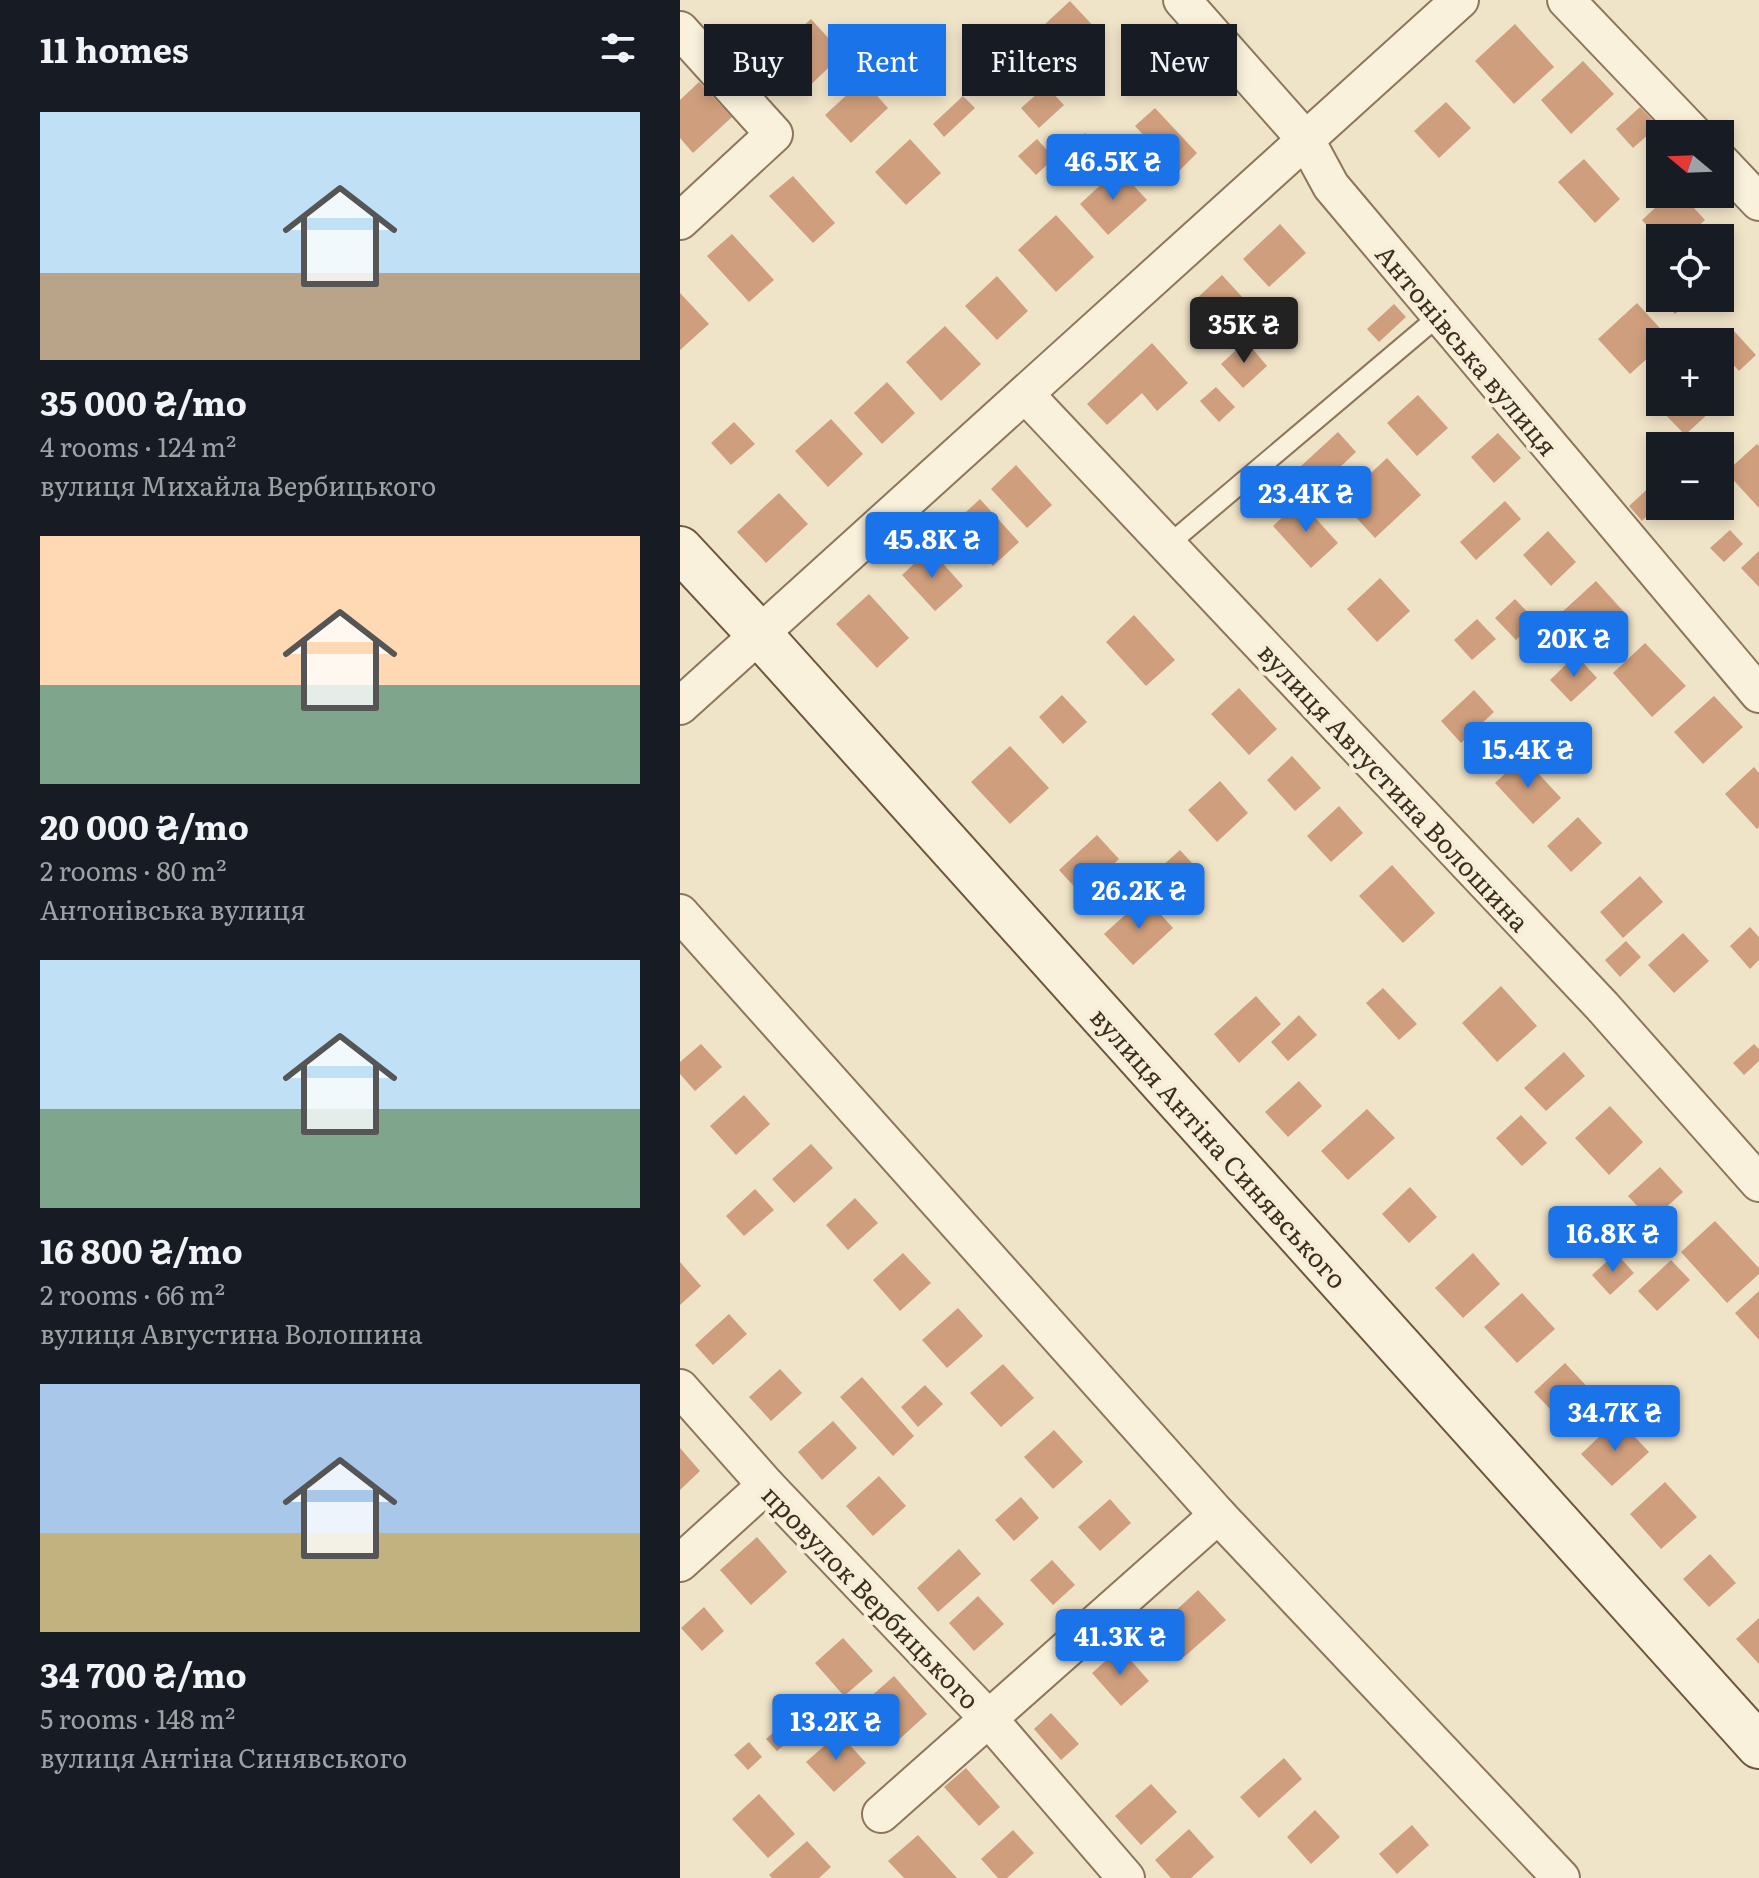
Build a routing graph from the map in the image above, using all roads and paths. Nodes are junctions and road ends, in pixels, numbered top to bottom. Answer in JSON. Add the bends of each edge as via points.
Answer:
{"nodes":[{"id":1,"x":1182,"y":0,"type":"edge"},
{"id":2,"x":1460,"y":0,"type":"edge"},
{"id":3,"x":1566,"y":0,"type":"edge"},
{"id":4,"x":680,"y":30,"type":"edge"},
{"id":5,"x":1681,"y":120,"type":"edge"},
{"id":6,"x":1306,"y":140,"type":"junction"},
{"id":7,"x":1734,"y":176,"type":"edge"},
{"id":8,"x":1759,"y":202,"type":"edge"},
{"id":9,"x":680,"y":221,"type":"edge"},
{"id":10,"x":1440,"y":315,"type":"junction"},
{"id":11,"x":1025,"y":394,"type":"junction"},
{"id":12,"x":1168,"y":545,"type":"junction"},
{"id":13,"x":680,"y":549,"type":"edge"},
{"id":14,"x":760,"y":635,"type":"junction"},
{"id":15,"x":1759,"y":694,"type":"edge"},
{"id":16,"x":680,"y":706,"type":"edge"},
{"id":17,"x":680,"y":913,"type":"edge"},
{"id":18,"x":1759,"y":1183,"type":"edge"},
{"id":19,"x":680,"y":1388,"type":"edge"},
{"id":20,"x":766,"y":1485,"type":"junction"},
{"id":21,"x":1218,"y":1515,"type":"junction"},
{"id":22,"x":680,"y":1563,"type":"edge"},
{"id":23,"x":988,"y":1718,"type":"junction"},
{"id":24,"x":1759,"y":1746,"type":"edge"},
{"id":25,"x":881,"y":1814,"type":"dead end"},
{"id":26,"x":1126,"y":1878,"type":"edge"},
{"id":27,"x":1561,"y":1878,"type":"edge"}],
"edges":[{"from":1,"to":6,"type":"street","name":"Антонівська вулиця"},
{"from":2,"to":6,"type":"street"},
{"from":3,"to":5,"type":"street"},
{"from":4,"to":9,"type":"street","via":[[774,134]]},
{"from":6,"to":10,"type":"street","name":"Антонівська вулиця","via":[[1331,186]]},
{"from":6,"to":11,"type":"street"},
{"from":7,"to":8,"type":"street"},
{"from":10,"to":12,"type":"lane"},
{"from":10,"to":15,"type":"street","name":"Антонівська вулиця"},
{"from":11,"to":12,"type":"street","name":"вулиця Августина Волошина"},
{"from":11,"to":14,"type":"street"},
{"from":12,"to":18,"type":"street","name":"вулиця Августина Волошина","via":[[1602,1006]]},
{"from":13,"to":14,"type":"street","name":"вулиця Антіна Синявського"},
{"from":14,"to":16,"type":"street"},
{"from":14,"to":24,"type":"street","name":"вулиця Антіна Синявського"},
{"from":17,"to":21,"type":"street"},
{"from":19,"to":20,"type":"street","name":"провулок Вербицького"},
{"from":20,"to":22,"type":"street"},
{"from":20,"to":23,"type":"street","name":"провулок Вербицького"},
{"from":21,"to":23,"type":"street"},
{"from":21,"to":27,"type":"street"},
{"from":23,"to":25,"type":"street"},
{"from":23,"to":26,"type":"street","name":"провулок Вербицького"}]}
